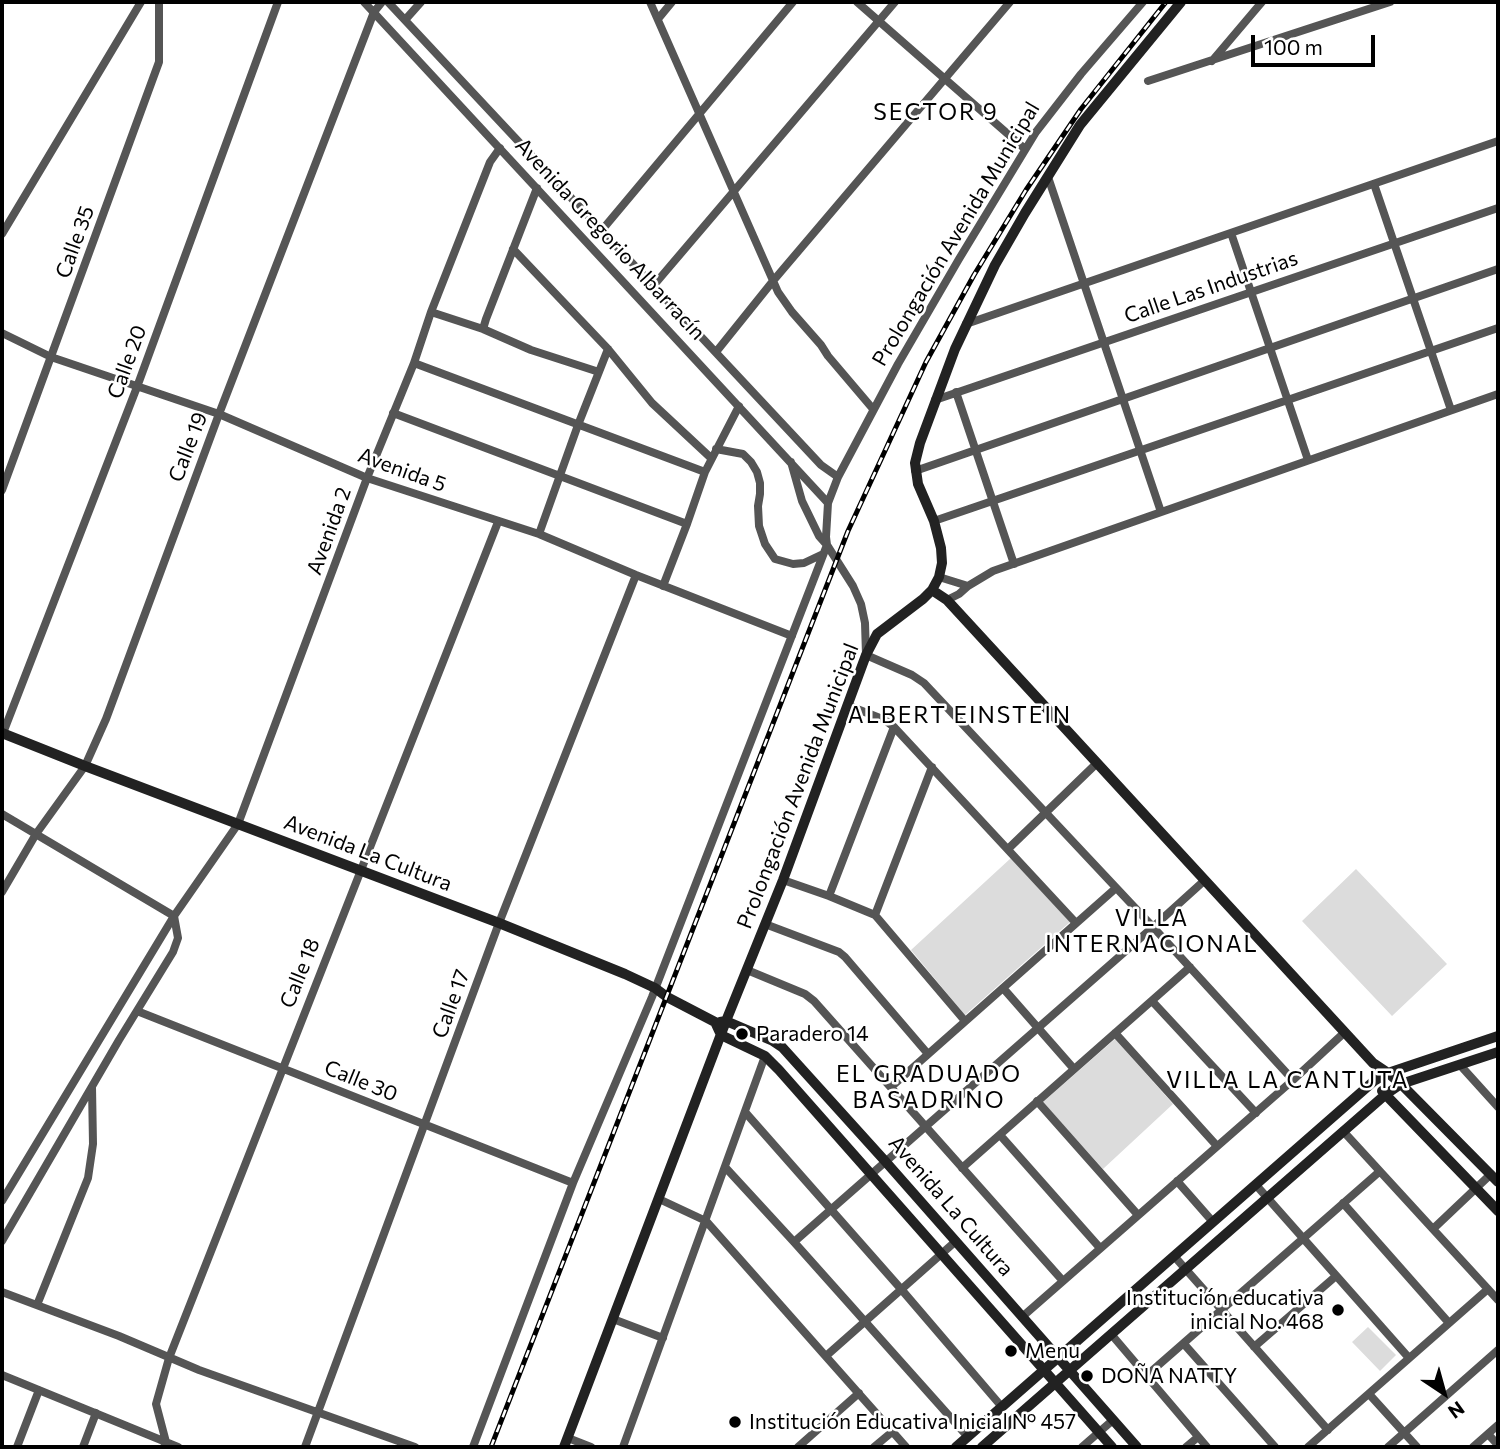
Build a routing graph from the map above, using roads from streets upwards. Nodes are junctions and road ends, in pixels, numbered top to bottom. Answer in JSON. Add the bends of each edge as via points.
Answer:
{"nodes":[{"id":1,"x":141,"y":2,"type":"edge"},
{"id":2,"x":159,"y":2,"type":"edge"},
{"id":3,"x":278,"y":2,"type":"edge"},
{"id":4,"x":364,"y":2,"type":"edge"},
{"id":5,"x":382,"y":2,"type":"edge"},
{"id":6,"x":388,"y":2,"type":"edge"},
{"id":7,"x":421,"y":2,"type":"edge"},
{"id":8,"x":650,"y":2,"type":"edge"},
{"id":9,"x":672,"y":2,"type":"edge"},
{"id":10,"x":793,"y":2,"type":"edge"},
{"id":11,"x":858,"y":2,"type":"edge"},
{"id":12,"x":895,"y":2,"type":"edge"},
{"id":13,"x":1010,"y":2,"type":"edge"},
{"id":14,"x":1143,"y":2,"type":"edge"},
{"id":15,"x":1181,"y":2,"type":"edge"},
{"id":16,"x":1262,"y":2,"type":"edge"},
{"id":17,"x":1390,"y":2,"type":"edge"},
{"id":18,"x":374,"y":12,"type":"junction"},
{"id":19,"x":658,"y":19,"type":"junction"},
{"id":20,"x":405,"y":20,"type":"junction"},
{"id":21,"x":879,"y":20,"type":"junction"},
{"id":22,"x":1212,"y":61,"type":"junction"},
{"id":23,"x":944,"y":79,"type":"junction"},
{"id":24,"x":1148,"y":82,"type":"dead end"},
{"id":25,"x":700,"y":111,"type":"junction"},
{"id":26,"x":1498,"y":141,"type":"edge"},
{"id":27,"x":500,"y":148,"type":"junction"},
{"id":28,"x":1025,"y":149,"type":"junction"},
{"id":29,"x":1048,"y":177,"type":"junction"},
{"id":30,"x":1374,"y":184,"type":"junction"},
{"id":31,"x":537,"y":188,"type":"junction"},
{"id":32,"x":734,"y":190,"type":"junction"},
{"id":33,"x":1498,"y":208,"type":"edge"},
{"id":34,"x":602,"y":230,"type":"junction"},
{"id":35,"x":1231,"y":233,"type":"junction"},
{"id":36,"x":2,"y":234,"type":"edge"},
{"id":37,"x":1394,"y":243,"type":"junction"},
{"id":38,"x":513,"y":249,"type":"junction"},
{"id":39,"x":1498,"y":269,"type":"edge"},
{"id":40,"x":773,"y":281,"type":"junction"},
{"id":41,"x":1084,"y":284,"type":"junction"},
{"id":42,"x":654,"y":285,"type":"junction"},
{"id":43,"x":1251,"y":292,"type":"junction"},
{"id":44,"x":1413,"y":299,"type":"junction"},
{"id":45,"x":431,"y":312,"type":"junction"},
{"id":46,"x":966,"y":324,"type":"junction"},
{"id":47,"x":1498,"y":328,"type":"edge"},
{"id":48,"x":483,"y":329,"type":"junction"},
{"id":49,"x":2,"y":333,"type":"edge"},
{"id":50,"x":1104,"y":343,"type":"junction"},
{"id":51,"x":1270,"y":348,"type":"junction"},
{"id":52,"x":608,"y":349,"type":"junction"},
{"id":53,"x":1431,"y":351,"type":"junction"},
{"id":54,"x":716,"y":352,"type":"junction"},
{"id":55,"x":51,"y":357,"type":"junction"},
{"id":56,"x":414,"y":363,"type":"junction"},
{"id":57,"x":599,"y":372,"type":"junction"},
{"id":58,"x":136,"y":387,"type":"junction"},
{"id":59,"x":956,"y":392,"type":"junction"},
{"id":60,"x":1498,"y":394,"type":"edge"},
{"id":61,"x":1123,"y":399,"type":"junction"},
{"id":62,"x":935,"y":400,"type":"junction"},
{"id":63,"x":1288,"y":400,"type":"junction"},
{"id":64,"x":739,"y":406,"type":"junction"},
{"id":65,"x":873,"y":409,"type":"junction"},
{"id":66,"x":1451,"y":410,"type":"junction"},
{"id":67,"x":393,"y":413,"type":"junction"},
{"id":68,"x":219,"y":414,"type":"junction"},
{"id":69,"x":578,"y":425,"type":"junction"},
{"id":70,"x":716,"y":449,"type":"junction"},
{"id":71,"x":976,"y":450,"type":"junction"},
{"id":72,"x":1140,"y":451,"type":"junction"},
{"id":73,"x":711,"y":458,"type":"junction"},
{"id":74,"x":1308,"y":460,"type":"junction"},
{"id":75,"x":791,"y":463,"type":"junction"},
{"id":76,"x":915,"y":471,"type":"junction"},
{"id":77,"x":705,"y":472,"type":"junction"},
{"id":78,"x":560,"y":476,"type":"junction"},
{"id":79,"x":838,"y":477,"type":"junction"},
{"id":80,"x":367,"y":478,"type":"junction"},
{"id":81,"x":2,"y":490,"type":"edge"},
{"id":82,"x":993,"y":501,"type":"junction"},
{"id":83,"x":828,"y":503,"type":"junction"},
{"id":84,"x":1161,"y":512,"type":"junction"},
{"id":85,"x":498,"y":522,"type":"junction"},
{"id":86,"x":934,"y":522,"type":"junction"},
{"id":87,"x":687,"y":524,"type":"junction"},
{"id":88,"x":539,"y":534,"type":"junction"},
{"id":89,"x":825,"y":550,"type":"junction"},
{"id":90,"x":1014,"y":564,"type":"junction"},
{"id":91,"x":636,"y":575,"type":"junction"},
{"id":92,"x":939,"y":578,"type":"junction"},
{"id":93,"x":663,"y":586,"type":"junction"},
{"id":94,"x":968,"y":586,"type":"junction"},
{"id":95,"x":932,"y":590,"type":"junction"},
{"id":96,"x":947,"y":600,"type":"junction"},
{"id":97,"x":792,"y":636,"type":"junction"},
{"id":98,"x":866,"y":654,"type":"junction"},
{"id":99,"x":848,"y":705,"type":"junction"},
{"id":100,"x":894,"y":727,"type":"junction"},
{"id":101,"x":2,"y":733,"type":"edge"},
{"id":102,"x":1097,"y":763,"type":"junction"},
{"id":103,"x":85,"y":766,"type":"junction"},
{"id":104,"x":932,"y":767,"type":"junction"},
{"id":105,"x":1046,"y":813,"type":"junction"},
{"id":106,"x":2,"y":814,"type":"edge"},
{"id":107,"x":238,"y":824,"type":"junction"},
{"id":108,"x":36,"y":834,"type":"junction"},
{"id":109,"x":1008,"y":849,"type":"junction"},
{"id":110,"x":360,"y":870,"type":"junction"},
{"id":111,"x":783,"y":880,"type":"junction"},
{"id":112,"x":1205,"y":880,"type":"junction"},
{"id":113,"x":1116,"y":888,"type":"junction"},
{"id":114,"x":2,"y":892,"type":"edge"},
{"id":115,"x":829,"y":896,"type":"junction"},
{"id":116,"x":875,"y":915,"type":"junction"},
{"id":117,"x":174,"y":916,"type":"junction"},
{"id":118,"x":499,"y":923,"type":"junction"},
{"id":119,"x":1076,"y":923,"type":"junction"},
{"id":120,"x":765,"y":924,"type":"junction"},
{"id":121,"x":1153,"y":927,"type":"junction"},
{"id":122,"x":1190,"y":967,"type":"junction"},
{"id":123,"x":747,"y":971,"type":"junction"},
{"id":124,"x":655,"y":988,"type":"junction"},
{"id":125,"x":1003,"y":988,"type":"junction"},
{"id":126,"x":1152,"y":1001,"type":"junction"},
{"id":127,"x":137,"y":1011,"type":"junction"},
{"id":128,"x":116,"y":1014,"type":"junction"},
{"id":129,"x":965,"y":1021,"type":"junction"},
{"id":130,"x":720,"y":1022,"type":"junction"},
{"id":131,"x":1038,"y":1028,"type":"junction"},
{"id":132,"x":1345,"y":1032,"type":"junction"},
{"id":133,"x":1115,"y":1033,"type":"junction"},
{"id":134,"x":721,"y":1035,"type":"junction"},
{"id":135,"x":1498,"y":1036,"type":"edge"},
{"id":136,"x":119,"y":1040,"type":"junction"},
{"id":137,"x":1498,"y":1052,"type":"edge"},
{"id":138,"x":928,"y":1054,"type":"junction"},
{"id":139,"x":765,"y":1056,"type":"junction"},
{"id":140,"x":1373,"y":1063,"type":"junction"},
{"id":141,"x":1460,"y":1065,"type":"junction"},
{"id":142,"x":282,"y":1068,"type":"junction"},
{"id":143,"x":1074,"y":1069,"type":"junction"},
{"id":144,"x":1388,"y":1073,"type":"junction"},
{"id":145,"x":1293,"y":1080,"type":"junction"},
{"id":146,"x":1374,"y":1082,"type":"junction"},
{"id":147,"x":1401,"y":1084,"type":"junction"},
{"id":148,"x":92,"y":1087,"type":"junction"},
{"id":149,"x":891,"y":1087,"type":"junction"},
{"id":150,"x":1385,"y":1094,"type":"junction"},
{"id":151,"x":1037,"y":1101,"type":"junction"},
{"id":152,"x":1498,"y":1107,"type":"edge"},
{"id":153,"x":745,"y":1112,"type":"junction"},
{"id":154,"x":1256,"y":1113,"type":"junction"},
{"id":155,"x":425,"y":1125,"type":"junction"},
{"id":156,"x":926,"y":1126,"type":"junction"},
{"id":157,"x":1343,"y":1131,"type":"junction"},
{"id":158,"x":1000,"y":1135,"type":"junction"},
{"id":159,"x":1217,"y":1146,"type":"junction"},
{"id":160,"x":886,"y":1161,"type":"junction"},
{"id":161,"x":725,"y":1167,"type":"junction"},
{"id":162,"x":962,"y":1168,"type":"junction"},
{"id":163,"x":1379,"y":1172,"type":"junction"},
{"id":164,"x":872,"y":1174,"type":"junction"},
{"id":165,"x":1494,"y":1178,"type":"edge"},
{"id":166,"x":1177,"y":1181,"type":"junction"},
{"id":167,"x":573,"y":1183,"type":"junction"},
{"id":168,"x":1256,"y":1185,"type":"junction"},
{"id":169,"x":1477,"y":1188,"type":"junction"},
{"id":170,"x":1267,"y":1198,"type":"junction"},
{"id":171,"x":659,"y":1199,"type":"junction"},
{"id":172,"x":2,"y":1201,"type":"edge"},
{"id":173,"x":1343,"y":1203,"type":"junction"},
{"id":174,"x":831,"y":1209,"type":"junction"},
{"id":175,"x":1498,"y":1211,"type":"edge"},
{"id":176,"x":1138,"y":1215,"type":"junction"},
{"id":177,"x":705,"y":1221,"type":"junction"},
{"id":178,"x":1213,"y":1222,"type":"junction"},
{"id":179,"x":1433,"y":1229,"type":"junction"},
{"id":180,"x":1303,"y":1238,"type":"junction"},
{"id":181,"x":2,"y":1241,"type":"edge"},
{"id":182,"x":956,"y":1241,"type":"junction"},
{"id":183,"x":794,"y":1242,"type":"junction"},
{"id":184,"x":1100,"y":1248,"type":"junction"},
{"id":185,"x":942,"y":1253,"type":"junction"},
{"id":186,"x":1174,"y":1256,"type":"junction"},
{"id":187,"x":1185,"y":1269,"type":"junction"},
{"id":188,"x":1336,"y":1276,"type":"junction"},
{"id":189,"x":1063,"y":1281,"type":"junction"},
{"id":190,"x":901,"y":1289,"type":"junction"},
{"id":191,"x":1488,"y":1289,"type":"junction"},
{"id":192,"x":2,"y":1292,"type":"edge"},
{"id":193,"x":1498,"y":1300,"type":"edge"},
{"id":194,"x":37,"y":1305,"type":"junction"},
{"id":195,"x":1222,"y":1310,"type":"junction"},
{"id":196,"x":1022,"y":1317,"type":"junction"},
{"id":197,"x":613,"y":1319,"type":"junction"},
{"id":198,"x":865,"y":1321,"type":"junction"},
{"id":199,"x":1449,"y":1323,"type":"junction"},
{"id":200,"x":1111,"y":1334,"type":"junction"},
{"id":201,"x":663,"y":1338,"type":"junction"},
{"id":202,"x":1184,"y":1344,"type":"junction"},
{"id":203,"x":1254,"y":1347,"type":"junction"},
{"id":204,"x":1498,"y":1350,"type":"edge"},
{"id":205,"x":826,"y":1356,"type":"junction"},
{"id":206,"x":169,"y":1357,"type":"junction"},
{"id":207,"x":1058,"y":1358,"type":"junction"},
{"id":208,"x":1409,"y":1358,"type":"junction"},
{"id":209,"x":1044,"y":1370,"type":"junction"},
{"id":210,"x":1070,"y":1371,"type":"junction"},
{"id":211,"x":2,"y":1375,"type":"edge"},
{"id":212,"x":1146,"y":1376,"type":"junction"},
{"id":213,"x":1055,"y":1383,"type":"junction"},
{"id":214,"x":39,"y":1390,"type":"junction"},
{"id":215,"x":859,"y":1393,"type":"junction"},
{"id":216,"x":1369,"y":1394,"type":"junction"},
{"id":217,"x":1002,"y":1407,"type":"junction"},
{"id":218,"x":317,"y":1412,"type":"junction"},
{"id":219,"x":96,"y":1413,"type":"junction"},
{"id":220,"x":1113,"y":1420,"type":"junction"},
{"id":221,"x":1498,"y":1425,"type":"edge"},
{"id":222,"x":1328,"y":1430,"type":"junction"},
{"id":223,"x":892,"y":1432,"type":"junction"},
{"id":224,"x":1099,"y":1432,"type":"junction"},
{"id":225,"x":1404,"y":1433,"type":"junction"},
{"id":226,"x":1488,"y":1434,"type":"junction"},
{"id":227,"x":968,"y":1437,"type":"junction"},
{"id":228,"x":1198,"y":1437,"type":"junction"},
{"id":229,"x":566,"y":1442,"type":"edge"},
{"id":230,"x":165,"y":1444,"type":"edge"},
{"id":231,"x":1498,"y":1445,"type":"edge"},
{"id":232,"x":18,"y":1447,"type":"edge"},
{"id":233,"x":83,"y":1447,"type":"edge"},
{"id":234,"x":178,"y":1447,"type":"edge"},
{"id":235,"x":305,"y":1447,"type":"edge"},
{"id":236,"x":415,"y":1447,"type":"edge"},
{"id":237,"x":473,"y":1447,"type":"edge"},
{"id":238,"x":591,"y":1447,"type":"edge"},
{"id":239,"x":623,"y":1447,"type":"edge"},
{"id":240,"x":798,"y":1447,"type":"edge"},
{"id":241,"x":874,"y":1447,"type":"edge"},
{"id":242,"x":906,"y":1447,"type":"edge"},
{"id":243,"x":956,"y":1447,"type":"edge"},
{"id":244,"x":982,"y":1447,"type":"edge"},
{"id":245,"x":1082,"y":1447,"type":"edge"},
{"id":246,"x":1112,"y":1447,"type":"edge"},
{"id":247,"x":1137,"y":1447,"type":"edge"},
{"id":248,"x":1186,"y":1447,"type":"edge"},
{"id":249,"x":1207,"y":1447,"type":"edge"},
{"id":250,"x":1275,"y":1447,"type":"edge"},
{"id":251,"x":1308,"y":1447,"type":"edge"},
{"id":252,"x":1388,"y":1447,"type":"edge"},
{"id":253,"x":1417,"y":1447,"type":"edge"},
{"id":254,"x":1473,"y":1447,"type":"edge"}],
"edges":[{"from":1,"to":36,"type":"street"},
{"from":2,"to":55,"type":"street","name":"Calle 35","via":[[159,62]]},
{"from":3,"to":58,"type":"street","name":"Calle 20"},
{"from":4,"to":18,"type":"street","name":"Avenida Gregorio Albarracín"},
{"from":5,"to":18,"type":"street","name":"Calle 19"},
{"from":6,"to":20,"type":"street","name":"Avenida Gregorio Albarracín"},
{"from":7,"to":20,"type":"street"},
{"from":8,"to":19,"type":"street"},
{"from":9,"to":19,"type":"street"},
{"from":10,"to":25,"type":"street"},
{"from":11,"to":21,"type":"street"},
{"from":12,"to":21,"type":"street"},
{"from":13,"to":23,"type":"street"},
{"from":14,"to":28,"type":"street","name":"Prolongación Avenida Municipal"},
{"from":15,"to":29,"type":"street","via":[[1080,125]]},
{"from":16,"to":22,"type":"street"},
{"from":17,"to":22,"type":"street"},
{"from":18,"to":27,"type":"street","name":"Avenida Gregorio Albarracín"},
{"from":18,"to":68,"type":"street","name":"Calle 19"},
{"from":19,"to":25,"type":"street"},
{"from":20,"to":34,"type":"street","name":"Avenida Gregorio Albarracín"},
{"from":21,"to":23,"type":"street"},
{"from":21,"to":32,"type":"street"},
{"from":22,"to":24,"type":"street"},
{"from":23,"to":28,"type":"street"},
{"from":23,"to":40,"type":"street"},
{"from":25,"to":32,"type":"street"},
{"from":25,"to":34,"type":"street"},
{"from":26,"to":30,"type":"street"},
{"from":27,"to":31,"type":"street","name":"Avenida Gregorio Albarracín"},
{"from":27,"to":45,"type":"street","name":"Avenida 2","via":[[490,162]]},
{"from":28,"to":65,"type":"street","name":"Prolongación Avenida Municipal"},
{"from":29,"to":41,"type":"street"},
{"from":29,"to":46,"type":"street"},
{"from":30,"to":35,"type":"street"},
{"from":30,"to":37,"type":"street"},
{"from":31,"to":38,"type":"street"},
{"from":31,"to":64,"type":"street","name":"Avenida Gregorio Albarracín"},
{"from":32,"to":40,"type":"street"},
{"from":32,"to":42,"type":"street"},
{"from":33,"to":37,"type":"street","name":"Calle Las Industrias"},
{"from":34,"to":42,"type":"street","name":"Avenida Gregorio Albarracín"},
{"from":35,"to":41,"type":"street"},
{"from":35,"to":43,"type":"street"},
{"from":37,"to":43,"type":"street","name":"Calle Las Industrias"},
{"from":37,"to":44,"type":"street"},
{"from":38,"to":48,"type":"street"},
{"from":38,"to":52,"type":"street"},
{"from":39,"to":44,"type":"street"},
{"from":40,"to":54,"type":"street"},
{"from":40,"to":65,"type":"street","via":[[784,302]]},
{"from":41,"to":46,"type":"street"},
{"from":41,"to":50,"type":"street"},
{"from":42,"to":54,"type":"street","name":"Avenida Gregorio Albarracín"},
{"from":43,"to":50,"type":"street","name":"Calle Las Industrias"},
{"from":43,"to":51,"type":"street"},
{"from":44,"to":51,"type":"street"},
{"from":44,"to":53,"type":"street"},
{"from":45,"to":48,"type":"street"},
{"from":45,"to":56,"type":"street","name":"Avenida 2"},
{"from":46,"to":62,"type":"street"},
{"from":47,"to":53,"type":"street"},
{"from":48,"to":57,"type":"street"},
{"from":49,"to":55,"type":"street","name":"Avenida 5"},
{"from":50,"to":59,"type":"street","name":"Calle Las Industrias"},
{"from":50,"to":61,"type":"street"},
{"from":51,"to":61,"type":"street"},
{"from":51,"to":63,"type":"street"},
{"from":52,"to":57,"type":"street"},
{"from":52,"to":73,"type":"street","via":[[652,403]]},
{"from":53,"to":63,"type":"street"},
{"from":53,"to":66,"type":"street"},
{"from":54,"to":79,"type":"street","name":"Avenida Gregorio Albarracín","via":[[821,465]]},
{"from":55,"to":58,"type":"street","name":"Avenida 5"},
{"from":55,"to":81,"type":"street","name":"Calle 35"},
{"from":56,"to":67,"type":"street","name":"Avenida 2"},
{"from":56,"to":69,"type":"street"},
{"from":57,"to":69,"type":"street"},
{"from":58,"to":68,"type":"street","name":"Avenida 5"},
{"from":58,"to":101,"type":"street","name":"Calle 20"},
{"from":59,"to":62,"type":"street","name":"Calle Las Industrias"},
{"from":59,"to":71,"type":"street"},
{"from":60,"to":66,"type":"street"},
{"from":61,"to":71,"type":"street"},
{"from":61,"to":72,"type":"street"},
{"from":62,"to":76,"type":"street"},
{"from":63,"to":72,"type":"street"},
{"from":63,"to":74,"type":"street"},
{"from":64,"to":70,"type":"street"},
{"from":64,"to":75,"type":"street","name":"Avenida Gregorio Albarracín"},
{"from":65,"to":79,"type":"street","name":"Prolongación Avenida Municipal"},
{"from":66,"to":74,"type":"street"},
{"from":67,"to":78,"type":"street"},
{"from":67,"to":80,"type":"street","name":"Avenida 2"},
{"from":68,"to":80,"type":"street","name":"Avenida 5"},
{"from":68,"to":103,"type":"street","name":"Calle 19"},
{"from":69,"to":77,"type":"street"},
{"from":69,"to":78,"type":"street"},
{"from":70,"to":73,"type":"street"},
{"from":70,"to":89,"type":"street","via":[[743,454],[757,472],[759,526],[775,559],[804,563]]},
{"from":71,"to":76,"type":"street"},
{"from":71,"to":82,"type":"street"},
{"from":72,"to":82,"type":"street"},
{"from":72,"to":84,"type":"street"},
{"from":73,"to":77,"type":"street"},
{"from":74,"to":84,"type":"street"},
{"from":75,"to":83,"type":"street","name":"Avenida Gregorio Albarracín"},
{"from":75,"to":89,"type":"street","via":[[802,501]]},
{"from":76,"to":86,"type":"street"},
{"from":77,"to":87,"type":"street"},
{"from":78,"to":87,"type":"street"},
{"from":78,"to":88,"type":"street"},
{"from":79,"to":83,"type":"street","name":"Prolongación Avenida Municipal"},
{"from":80,"to":85,"type":"street","name":"Avenida 5"},
{"from":80,"to":107,"type":"street","name":"Avenida 2"},
{"from":82,"to":86,"type":"street"},
{"from":82,"to":90,"type":"street"},
{"from":83,"to":89,"type":"street","name":"Prolongación Avenida Municipal"},
{"from":84,"to":90,"type":"street"},
{"from":85,"to":88,"type":"street","name":"Avenida 5"},
{"from":85,"to":110,"type":"street","name":"Calle 18"},
{"from":86,"to":92,"type":"street","via":[[942,556]]},
{"from":87,"to":93,"type":"street"},
{"from":88,"to":91,"type":"street","name":"Avenida 5"},
{"from":89,"to":97,"type":"street"},
{"from":89,"to":98,"type":"street","via":[[861,604]]},
{"from":90,"to":94,"type":"street"},
{"from":91,"to":93,"type":"street","name":"Avenida 5"},
{"from":91,"to":118,"type":"street","name":"Calle 17"},
{"from":92,"to":94,"type":"street"},
{"from":92,"to":95,"type":"street","name":"Prolongación Avenida Municipal"},
{"from":93,"to":97,"type":"street","name":"Avenida 5"},
{"from":94,"to":96,"type":"street"},
{"from":95,"to":96,"type":"street"},
{"from":95,"to":98,"type":"street","name":"Prolongación Avenida Municipal","via":[[877,634]]},
{"from":96,"to":102,"type":"street"},
{"from":97,"to":124,"type":"street"},
{"from":98,"to":99,"type":"street","name":"Prolongación Avenida Municipal"},
{"from":98,"to":105,"type":"street","via":[[924,683]]},
{"from":99,"to":100,"type":"street"},
{"from":99,"to":111,"type":"street","name":"Prolongación Avenida Municipal"},
{"from":100,"to":104,"type":"street"},
{"from":100,"to":115,"type":"street"},
{"from":101,"to":103,"type":"street","name":"Avenida La Cultura"},
{"from":102,"to":105,"type":"street"},
{"from":102,"to":112,"type":"street"},
{"from":103,"to":107,"type":"street","name":"Avenida La Cultura"},
{"from":103,"to":108,"type":"street","name":"Calle 19"},
{"from":104,"to":109,"type":"street"},
{"from":104,"to":116,"type":"street"},
{"from":105,"to":109,"type":"street"},
{"from":105,"to":113,"type":"street"},
{"from":106,"to":108,"type":"street"},
{"from":107,"to":110,"type":"street","name":"Avenida La Cultura"},
{"from":107,"to":117,"type":"street","name":"Avenida 2"},
{"from":108,"to":114,"type":"street","name":"Calle 19"},
{"from":108,"to":117,"type":"street"},
{"from":109,"to":119,"type":"street"},
{"from":110,"to":118,"type":"street","name":"Avenida La Cultura"},
{"from":110,"to":142,"type":"street","name":"Calle 18"},
{"from":111,"to":115,"type":"street"},
{"from":111,"to":120,"type":"street","name":"Prolongación Avenida Municipal"},
{"from":112,"to":121,"type":"street"},
{"from":112,"to":132,"type":"street"},
{"from":113,"to":119,"type":"street"},
{"from":113,"to":121,"type":"street"},
{"from":115,"to":116,"type":"street"},
{"from":116,"to":129,"type":"street"},
{"from":117,"to":127,"type":"street","via":[[177,944]]},
{"from":117,"to":128,"type":"street","name":"Avenida 2"},
{"from":118,"to":124,"type":"street","name":"Avenida La Cultura"},
{"from":118,"to":155,"type":"street","name":"Calle 17"},
{"from":119,"to":125,"type":"street"},
{"from":120,"to":123,"type":"street","name":"Prolongación Avenida Municipal"},
{"from":120,"to":138,"type":"street","via":[[839,952]]},
{"from":121,"to":122,"type":"street"},
{"from":121,"to":131,"type":"street"},
{"from":122,"to":126,"type":"street"},
{"from":122,"to":145,"type":"street"},
{"from":123,"to":130,"type":"street","name":"Prolongación Avenida Municipal"},
{"from":123,"to":149,"type":"street","via":[[814,1001]]},
{"from":124,"to":130,"type":"street","name":"Avenida La Cultura"},
{"from":124,"to":167,"type":"street"},
{"from":125,"to":129,"type":"street"},
{"from":125,"to":131,"type":"street"},
{"from":126,"to":133,"type":"street"},
{"from":126,"to":154,"type":"street"},
{"from":127,"to":136,"type":"street"},
{"from":127,"to":142,"type":"street","name":"Calle 30"},
{"from":128,"to":136,"type":"street"},
{"from":128,"to":172,"type":"street","name":"Avenida 2"},
{"from":129,"to":138,"type":"street"},
{"from":130,"to":134,"type":"street","name":"Prolongación Avenida Municipal"},
{"from":130,"to":160,"type":"street","name":"Avenida La Cultura","via":[[782,1047]]},
{"from":131,"to":143,"type":"street"},
{"from":131,"to":156,"type":"street"},
{"from":132,"to":140,"type":"street"},
{"from":132,"to":145,"type":"street"},
{"from":133,"to":143,"type":"street"},
{"from":133,"to":159,"type":"street"},
{"from":134,"to":139,"type":"street","name":"Avenida La Cultura"},
{"from":134,"to":171,"type":"street","name":"Prolongación Avenida Municipal"},
{"from":135,"to":144,"type":"street"},
{"from":136,"to":148,"type":"street"},
{"from":137,"to":141,"type":"street"},
{"from":138,"to":149,"type":"street"},
{"from":139,"to":153,"type":"street"},
{"from":139,"to":164,"type":"street","name":"Avenida La Cultura"},
{"from":140,"to":144,"type":"street"},
{"from":140,"to":146,"type":"street"},
{"from":141,"to":147,"type":"street"},
{"from":141,"to":152,"type":"street"},
{"from":142,"to":155,"type":"street","name":"Calle 30"},
{"from":142,"to":206,"type":"street","name":"Calle 18"},
{"from":143,"to":151,"type":"street"},
{"from":144,"to":146,"type":"street"},
{"from":144,"to":147,"type":"street"},
{"from":145,"to":154,"type":"street"},
{"from":146,"to":150,"type":"street"},
{"from":146,"to":168,"type":"street"},
{"from":147,"to":150,"type":"street"},
{"from":147,"to":165,"type":"street"},
{"from":148,"to":181,"type":"street"},
{"from":148,"to":194,"type":"street","via":[[93,1144],[88,1178]]},
{"from":149,"to":156,"type":"street"},
{"from":150,"to":157,"type":"street"},
{"from":150,"to":169,"type":"street"},
{"from":151,"to":158,"type":"street"},
{"from":151,"to":176,"type":"street"},
{"from":153,"to":161,"type":"street"},
{"from":153,"to":174,"type":"street"},
{"from":154,"to":159,"type":"street"},
{"from":155,"to":167,"type":"street","name":"Calle 30"},
{"from":155,"to":218,"type":"street","name":"Calle 17"},
{"from":156,"to":160,"type":"street"},
{"from":156,"to":162,"type":"street"},
{"from":157,"to":163,"type":"street"},
{"from":157,"to":170,"type":"street"},
{"from":158,"to":162,"type":"street"},
{"from":158,"to":184,"type":"street"},
{"from":159,"to":166,"type":"street"},
{"from":160,"to":164,"type":"street"},
{"from":160,"to":182,"type":"street","name":"Avenida La Cultura"},
{"from":161,"to":177,"type":"street"},
{"from":161,"to":183,"type":"street"},
{"from":162,"to":189,"type":"street"},
{"from":163,"to":173,"type":"street"},
{"from":163,"to":179,"type":"street"},
{"from":164,"to":174,"type":"street"},
{"from":164,"to":185,"type":"street","name":"Avenida La Cultura"},
{"from":165,"to":169,"type":"street"},
{"from":166,"to":176,"type":"street"},
{"from":166,"to":178,"type":"street"},
{"from":167,"to":237,"type":"street"},
{"from":168,"to":170,"type":"street"},
{"from":168,"to":178,"type":"street"},
{"from":169,"to":175,"type":"street"},
{"from":169,"to":179,"type":"street"},
{"from":170,"to":180,"type":"street"},
{"from":170,"to":187,"type":"street"},
{"from":171,"to":177,"type":"street"},
{"from":171,"to":197,"type":"street","name":"Prolongación Avenida Municipal"},
{"from":173,"to":180,"type":"street"},
{"from":173,"to":199,"type":"street"},
{"from":174,"to":183,"type":"street"},
{"from":174,"to":190,"type":"street"},
{"from":176,"to":184,"type":"street"},
{"from":177,"to":201,"type":"street"},
{"from":177,"to":205,"type":"street"},
{"from":178,"to":186,"type":"street"},
{"from":179,"to":191,"type":"street"},
{"from":180,"to":188,"type":"street"},
{"from":180,"to":195,"type":"street"},
{"from":182,"to":185,"type":"street"},
{"from":182,"to":196,"type":"street","name":"Avenida La Cultura"},
{"from":183,"to":198,"type":"street"},
{"from":184,"to":189,"type":"street"},
{"from":185,"to":190,"type":"street"},
{"from":185,"to":209,"type":"street","name":"Avenida La Cultura"},
{"from":186,"to":187,"type":"street"},
{"from":186,"to":207,"type":"street"},
{"from":187,"to":195,"type":"street"},
{"from":187,"to":200,"type":"street"},
{"from":188,"to":203,"type":"street"},
{"from":188,"to":208,"type":"street"},
{"from":189,"to":196,"type":"street"},
{"from":190,"to":198,"type":"street"},
{"from":190,"to":217,"type":"street"},
{"from":191,"to":193,"type":"street"},
{"from":191,"to":199,"type":"street"},
{"from":192,"to":194,"type":"street"},
{"from":194,"to":206,"type":"street"},
{"from":195,"to":202,"type":"street"},
{"from":195,"to":203,"type":"street"},
{"from":196,"to":207,"type":"street","name":"Avenida La Cultura"},
{"from":197,"to":201,"type":"street"},
{"from":197,"to":229,"type":"street","name":"Prolongación Avenida Municipal"},
{"from":198,"to":205,"type":"street"},
{"from":198,"to":227,"type":"street"},
{"from":199,"to":208,"type":"street"},
{"from":200,"to":210,"type":"street"},
{"from":200,"to":212,"type":"street"},
{"from":201,"to":239,"type":"street"},
{"from":202,"to":212,"type":"street"},
{"from":202,"to":250,"type":"street"},
{"from":203,"to":222,"type":"street"},
{"from":204,"to":225,"type":"street"},
{"from":205,"to":215,"type":"street"},
{"from":206,"to":218,"type":"street"},
{"from":206,"to":230,"type":"street","name":"Calle 18","via":[[156,1404]]},
{"from":207,"to":209,"type":"street"},
{"from":207,"to":210,"type":"street","name":"Avenida La Cultura"},
{"from":208,"to":216,"type":"street"},
{"from":209,"to":213,"type":"street","name":"Avenida La Cultura"},
{"from":209,"to":217,"type":"street"},
{"from":210,"to":213,"type":"street"},
{"from":210,"to":220,"type":"street","name":"Avenida La Cultura"},
{"from":211,"to":214,"type":"street"},
{"from":212,"to":228,"type":"street"},
{"from":213,"to":224,"type":"street","name":"Avenida La Cultura"},
{"from":213,"to":244,"type":"street"},
{"from":214,"to":219,"type":"street"},
{"from":214,"to":232,"type":"street"},
{"from":215,"to":223,"type":"street"},
{"from":215,"to":240,"type":"street"},
{"from":216,"to":222,"type":"street"},
{"from":216,"to":225,"type":"street"},
{"from":217,"to":227,"type":"street"},
{"from":218,"to":235,"type":"street","name":"Calle 17"},
{"from":218,"to":236,"type":"street"},
{"from":219,"to":230,"type":"street"},
{"from":219,"to":233,"type":"street"},
{"from":220,"to":224,"type":"street"},
{"from":220,"to":247,"type":"street","name":"Avenida La Cultura"},
{"from":221,"to":226,"type":"street"},
{"from":222,"to":251,"type":"street"},
{"from":223,"to":241,"type":"street"},
{"from":223,"to":242,"type":"street"},
{"from":224,"to":245,"type":"street"},
{"from":224,"to":246,"type":"street","name":"Avenida La Cultura"},
{"from":225,"to":252,"type":"street"},
{"from":225,"to":253,"type":"street"},
{"from":226,"to":231,"type":"street"},
{"from":226,"to":254,"type":"street"},
{"from":227,"to":243,"type":"street"},
{"from":228,"to":248,"type":"street"},
{"from":228,"to":249,"type":"street"},
{"from":229,"to":238,"type":"street"},
{"from":230,"to":234,"type":"street"}]}
